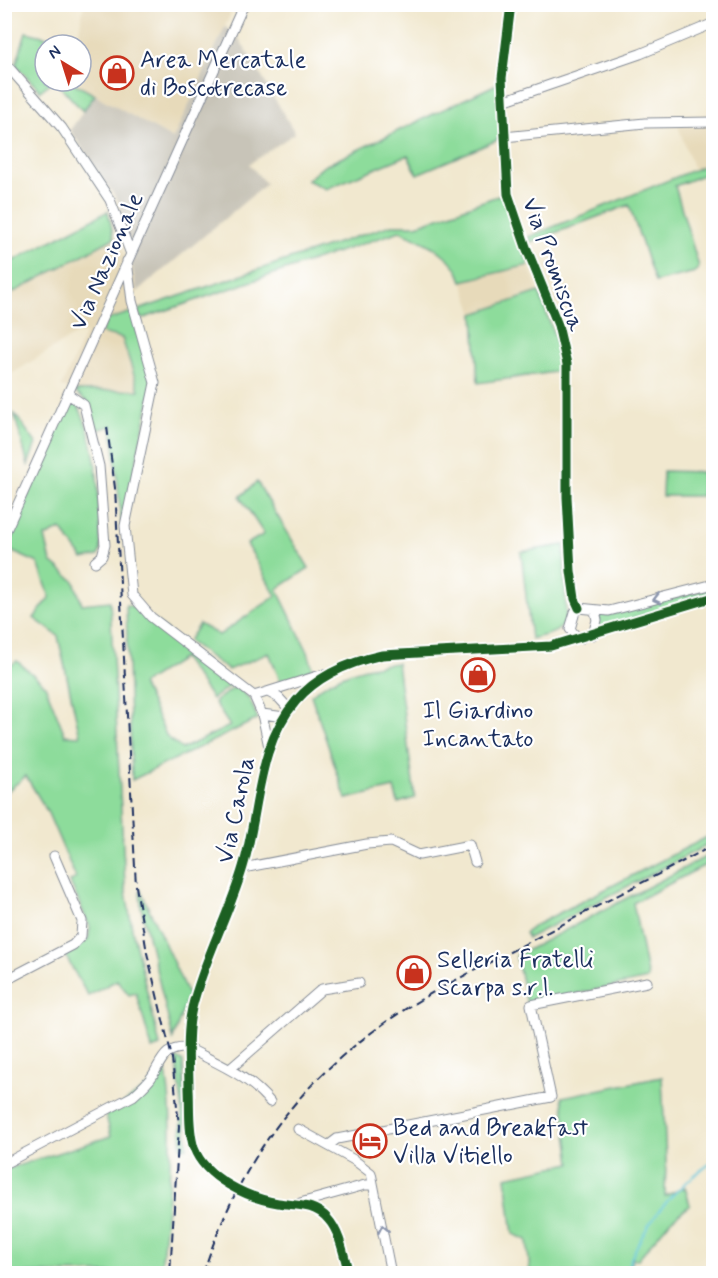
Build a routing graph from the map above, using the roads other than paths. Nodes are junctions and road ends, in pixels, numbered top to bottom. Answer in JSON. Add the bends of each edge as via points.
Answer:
{"nodes":[{"id":1,"x":244,"y":4,"type":"edge"},
{"id":2,"x":511,"y":4,"type":"edge"},
{"id":3,"x":714,"y":23,"type":"edge"},
{"id":4,"x":6,"y":64,"type":"edge"},
{"id":5,"x":503,"y":101,"type":"junction"},
{"id":6,"x":714,"y":122,"type":"edge"},
{"id":7,"x":504,"y":137,"type":"junction"},
{"id":8,"x":129,"y":257,"type":"junction"},
{"id":9,"x":68,"y":394,"type":"junction"},
{"id":10,"x":4,"y":535,"type":"edge"},
{"id":11,"x":95,"y":562,"type":"dead end"},
{"id":12,"x":714,"y":584,"type":"edge"},
{"id":13,"x":714,"y":597,"type":"edge"},
{"id":14,"x":579,"y":608,"type":"junction"},
{"id":15,"x":595,"y":611,"type":"junction"},
{"id":16,"x":570,"y":628,"type":"junction"},
{"id":17,"x":594,"y":635,"type":"junction"},
{"id":18,"x":582,"y":638,"type":"junction"},
{"id":19,"x":551,"y":646,"type":"junction"},
{"id":20,"x":337,"y":670,"type":"junction"},
{"id":21,"x":268,"y":692,"type":"junction"},
{"id":22,"x":254,"y":696,"type":"junction"},
{"id":23,"x":287,"y":713,"type":"junction"},
{"id":24,"x":262,"y":714,"type":"junction"},
{"id":25,"x":268,"y":747,"type":"junction"},
{"id":26,"x":54,"y":856,"type":"dead end"},
{"id":27,"x":475,"y":862,"type":"dead end"},
{"id":28,"x":243,"y":868,"type":"junction"},
{"id":29,"x":4,"y":981,"type":"edge"},
{"id":30,"x":647,"y":982,"type":"dead end"},
{"id":31,"x":359,"y":983,"type":"dead end"},
{"id":32,"x":188,"y":1048,"type":"junction"},
{"id":33,"x":230,"y":1069,"type":"junction"},
{"id":34,"x":270,"y":1102,"type":"dead end"},
{"id":35,"x":298,"y":1129,"type":"dead end"},
{"id":36,"x":329,"y":1145,"type":"junction"},
{"id":37,"x":4,"y":1164,"type":"edge"},
{"id":38,"x":373,"y":1185,"type":"junction"},
{"id":39,"x":300,"y":1203,"type":"junction"},
{"id":40,"x":349,"y":1274,"type":"edge"},
{"id":41,"x":391,"y":1274,"type":"edge"}],
"edges":[{"from":1,"to":8,"type":"street","name":"Via Nazionale"},
{"from":2,"to":5,"type":"street","name":"Via Promiscua"},
{"from":3,"to":5,"type":"street","via":[[640,54]]},
{"from":4,"to":8,"type":"street","via":[[62,128],[110,200]]},
{"from":5,"to":7,"type":"street","name":"Via Promiscua"},
{"from":6,"to":7,"type":"street","via":[[645,123]]},
{"from":7,"to":14,"type":"street","name":"Via Promiscua","via":[[508,194],[558,325],[567,364],[567,497],[571,571]]},
{"from":8,"to":9,"type":"street","name":"Via Nazionale"},
{"from":8,"to":22,"type":"street","via":[[132,301],[155,382],[125,526],[132,595],[151,617]]},
{"from":9,"to":10,"type":"street","name":"Via Nazionale"},
{"from":9,"to":11,"type":"street","via":[[84,405],[99,466],[105,545]]},
{"from":12,"to":15,"type":"street","one_way":true,"via":[[609,611]]},
{"from":13,"to":17,"type":"street"},
{"from":14,"to":15,"type":"street"},
{"from":14,"to":16,"type":"street"},
{"from":15,"to":17,"type":"street"},
{"from":16,"to":18,"type":"street"},
{"from":16,"to":19,"type":"street"},
{"from":17,"to":18,"type":"street"},
{"from":18,"to":19,"type":"street","name":"Via Carola"},
{"from":19,"to":20,"type":"street","name":"Via Carola","via":[[382,656]]},
{"from":20,"to":21,"type":"street"},
{"from":20,"to":23,"type":"street","name":"Via Carola","via":[[308,689]]},
{"from":21,"to":22,"type":"street"},
{"from":21,"to":23,"type":"street","via":[[279,698]]},
{"from":22,"to":24,"type":"street"},
{"from":23,"to":24,"type":"street"},
{"from":23,"to":25,"type":"street","name":"Via Carola"},
{"from":24,"to":25,"type":"street"},
{"from":25,"to":28,"type":"street","name":"Via Carola"},
{"from":26,"to":29,"type":"street","via":[[82,921],[81,936],[73,945]]},
{"from":27,"to":28,"type":"street","via":[[470,845],[419,855],[391,842]]},
{"from":28,"to":32,"type":"street","name":"Via Carola","via":[[200,979]]},
{"from":30,"to":36,"type":"street","via":[[531,1005],[551,1096],[337,1139]]},
{"from":31,"to":33,"type":"street","via":[[322,989]]},
{"from":32,"to":33,"type":"street"},
{"from":32,"to":37,"type":"street","via":[[163,1055],[147,1084],[133,1096]]},
{"from":32,"to":39,"type":"street","name":"Via Carola","via":[[190,1134],[199,1158],[214,1174],[239,1189],[278,1203]]},
{"from":33,"to":34,"type":"street","via":[[256,1086]]},
{"from":35,"to":36,"type":"street"},
{"from":36,"to":38,"type":"street","via":[[367,1169]]},
{"from":38,"to":39,"type":"street"},
{"from":41,"to":38,"type":"street","one_way":true},
{"from":39,"to":40,"type":"street","via":[[328,1218]]}]}
